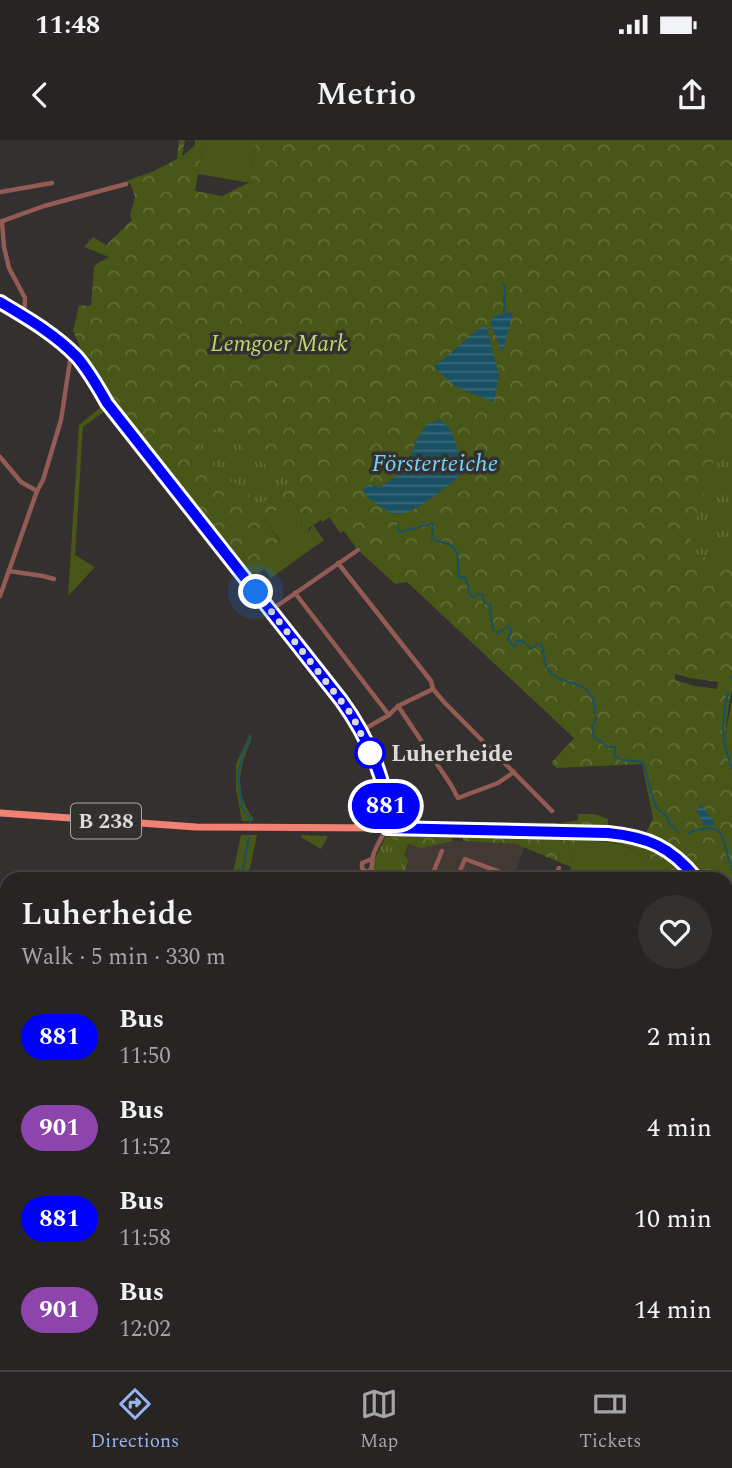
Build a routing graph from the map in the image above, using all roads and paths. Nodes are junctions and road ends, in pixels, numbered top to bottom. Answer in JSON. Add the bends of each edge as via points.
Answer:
{"nodes":[{"id":1,"x":52,"y":183,"type":"dead end"},
{"id":2,"x":126,"y":184,"type":"dead end"},
{"id":3,"x":0,"y":192,"type":"edge"},
{"id":4,"x":1,"y":222,"type":"edge"},
{"id":5,"x":0,"y":302,"type":"edge"},
{"id":6,"x":24,"y":317,"type":"junction"},
{"id":7,"x":73,"y":353,"type":"junction"},
{"id":8,"x":0,"y":457,"type":"edge"},
{"id":9,"x":37,"y":491,"type":"junction"},
{"id":10,"x":358,"y":550,"type":"dead end"},
{"id":11,"x":338,"y":564,"type":"junction"},
{"id":12,"x":9,"y":572,"type":"junction"},
{"id":13,"x":54,"y":579,"type":"dead end"},
{"id":14,"x":295,"y":593,"type":"junction"},
{"id":15,"x":0,"y":596,"type":"edge"},
{"id":16,"x":271,"y":610,"type":"junction"},
{"id":17,"x":433,"y":689,"type":"junction"},
{"id":18,"x":398,"y":706,"type":"junction"},
{"id":19,"x":389,"y":715,"type":"junction"},
{"id":20,"x":361,"y":731,"type":"junction"},
{"id":21,"x":514,"y":772,"type":"junction"},
{"id":22,"x":552,"y":811,"type":"dead end"},
{"id":23,"x":0,"y":813,"type":"edge"},
{"id":24,"x":387,"y":828,"type":"junction"},
{"id":25,"x":442,"y":851,"type":"dead end"},
{"id":26,"x":372,"y":859,"type":"junction"},
{"id":27,"x":559,"y":868,"type":"dead end"},
{"id":28,"x":372,"y":870,"type":"joint"},
{"id":29,"x":433,"y":872,"type":"edge"},
{"id":30,"x":460,"y":872,"type":"edge"},
{"id":31,"x":500,"y":872,"type":"edge"},
{"id":32,"x":557,"y":872,"type":"edge"},
{"id":33,"x":690,"y":872,"type":"edge"}],
"edges":[{"from":1,"to":3,"type":"street"},
{"from":2,"to":4,"type":"street"},
{"from":4,"to":6,"type":"street","via":[[9,268],[25,298]]},
{"from":5,"to":6,"type":"main road"},
{"from":6,"to":7,"type":"main road"},
{"from":7,"to":9,"type":"street","via":[[59,427]]},
{"from":7,"to":16,"type":"main road","via":[[107,403]]},
{"from":8,"to":9,"type":"street","via":[[21,482]]},
{"from":9,"to":12,"type":"street"},
{"from":10,"to":11,"type":"street"},
{"from":11,"to":14,"type":"street"},
{"from":11,"to":17,"type":"street"},
{"from":12,"to":13,"type":"street"},
{"from":12,"to":15,"type":"street"},
{"from":14,"to":16,"type":"street"},
{"from":14,"to":19,"type":"street"},
{"from":16,"to":20,"type":"main road"},
{"from":17,"to":18,"type":"street"},
{"from":17,"to":21,"type":"street"},
{"from":18,"to":19,"type":"street"},
{"from":18,"to":21,"type":"street","via":[[458,798]]},
{"from":19,"to":20,"type":"street"},
{"from":20,"to":24,"type":"main road","via":[[381,779]]},
{"from":21,"to":22,"type":"street"},
{"from":23,"to":24,"type":"main road","number":"B 238","via":[[203,827]]},
{"from":24,"to":26,"type":"street"},
{"from":24,"to":33,"type":"main road","number":"B 238","via":[[631,836],[663,848]]},
{"from":25,"to":29,"type":"street"},
{"from":26,"to":28,"type":"street"},
{"from":26,"to":28,"type":"street","via":[[362,863],[365,871]]},
{"from":27,"to":32,"type":"street"},
{"from":30,"to":31,"type":"street","via":[[465,859]]}]}
